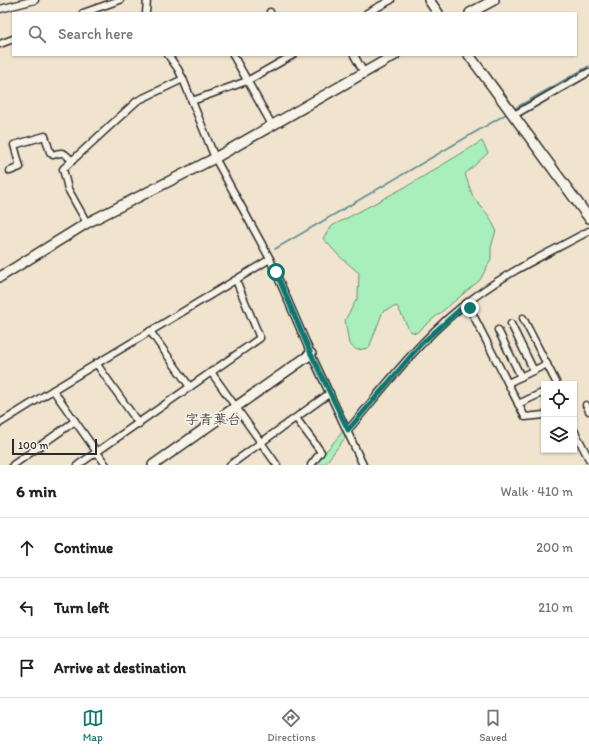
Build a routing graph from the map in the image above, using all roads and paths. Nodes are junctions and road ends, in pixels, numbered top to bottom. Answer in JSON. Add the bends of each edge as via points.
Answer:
{"nodes":[{"id":1,"x":35,"y":0,"type":"edge"},
{"id":2,"x":120,"y":0,"type":"edge"},
{"id":3,"x":147,"y":0,"type":"edge"},
{"id":4,"x":390,"y":0,"type":"edge"},
{"id":5,"x":429,"y":0,"type":"edge"},
{"id":6,"x":494,"y":0,"type":"edge"},
{"id":7,"x":0,"y":9,"type":"edge"},
{"id":8,"x":86,"y":12,"type":"edge"},
{"id":9,"x":146,"y":12,"type":"edge"},
{"id":10,"x":369,"y":12,"type":"edge"},
{"id":11,"x":437,"y":12,"type":"edge"},
{"id":12,"x":472,"y":12,"type":"edge"},
{"id":13,"x":12,"y":39,"type":"edge"},
{"id":14,"x":1,"y":41,"type":"edge"},
{"id":15,"x":169,"y":56,"type":"edge"},
{"id":16,"x":234,"y":56,"type":"edge"},
{"id":17,"x":291,"y":56,"type":"edge"},
{"id":18,"x":355,"y":56,"type":"edge"},
{"id":19,"x":393,"y":56,"type":"edge"},
{"id":20,"x":470,"y":56,"type":"edge"},
{"id":21,"x":364,"y":72,"type":"junction"},
{"id":22,"x":589,"y":72,"type":"edge"},
{"id":23,"x":183,"y":79,"type":"junction"},
{"id":24,"x":248,"y":81,"type":"junction"},
{"id":25,"x":192,"y":101,"type":"junction"},
{"id":26,"x":514,"y":115,"type":"junction"},
{"id":27,"x":272,"y":125,"type":"junction"},
{"id":28,"x":215,"y":158,"type":"junction"},
{"id":29,"x":72,"y":161,"type":"junction"},
{"id":30,"x":10,"y":171,"type":"dead end"},
{"id":31,"x":589,"y":218,"type":"edge"},
{"id":32,"x":87,"y":223,"type":"junction"},
{"id":33,"x":589,"y":231,"type":"edge"},
{"id":34,"x":270,"y":260,"type":"junction"},
{"id":35,"x":0,"y":276,"type":"edge"},
{"id":36,"x":236,"y":280,"type":"junction"},
{"id":37,"x":467,"y":303,"type":"junction"},
{"id":38,"x":523,"y":318,"type":"dead end"},
{"id":39,"x":511,"y":324,"type":"dead end"},
{"id":40,"x":498,"y":330,"type":"dead end"},
{"id":41,"x":150,"y":331,"type":"junction"},
{"id":42,"x":311,"y":354,"type":"junction"},
{"id":43,"x":96,"y":364,"type":"junction"},
{"id":44,"x":547,"y":364,"type":"junction"},
{"id":45,"x":534,"y":370,"type":"junction"},
{"id":46,"x":211,"y":372,"type":"junction"},
{"id":47,"x":521,"y":377,"type":"junction"},
{"id":48,"x":556,"y":381,"type":"edge"},
{"id":49,"x":508,"y":383,"type":"junction"},
{"id":50,"x":190,"y":387,"type":"junction"},
{"id":51,"x":53,"y":390,"type":"junction"},
{"id":52,"x":330,"y":393,"type":"junction"},
{"id":53,"x":541,"y":393,"type":"edge"},
{"id":54,"x":518,"y":404,"type":"junction"},
{"id":55,"x":236,"y":407,"type":"junction"},
{"id":56,"x":541,"y":415,"type":"edge"},
{"id":57,"x":296,"y":418,"type":"junction"},
{"id":58,"x":75,"y":421,"type":"junction"},
{"id":59,"x":0,"y":423,"type":"edge"},
{"id":60,"x":139,"y":424,"type":"junction"},
{"id":61,"x":348,"y":430,"type":"junction"},
{"id":62,"x":577,"y":436,"type":"edge"},
{"id":63,"x":262,"y":443,"type":"junction"},
{"id":64,"x":97,"y":452,"type":"junction"},
{"id":65,"x":589,"y":459,"type":"edge"},
{"id":66,"x":13,"y":465,"type":"edge"},
{"id":67,"x":78,"y":465,"type":"edge"},
{"id":68,"x":106,"y":465,"type":"edge"},
{"id":69,"x":154,"y":465,"type":"edge"},
{"id":70,"x":230,"y":465,"type":"edge"},
{"id":71,"x":277,"y":465,"type":"edge"},
{"id":72,"x":311,"y":465,"type":"edge"},
{"id":73,"x":363,"y":465,"type":"edge"}],
"edges":[{"from":1,"to":7,"type":"street"},
{"from":2,"to":8,"type":"street"},
{"from":3,"to":9,"type":"street"},
{"from":4,"to":10,"type":"street"},
{"from":5,"to":11,"type":"street"},
{"from":6,"to":12,"type":"street"},
{"from":13,"to":14,"type":"street"},
{"from":15,"to":23,"type":"street"},
{"from":16,"to":24,"type":"street"},
{"from":17,"to":24,"type":"street"},
{"from":18,"to":21,"type":"street"},
{"from":19,"to":21,"type":"street"},
{"from":20,"to":26,"type":"street"},
{"from":21,"to":27,"type":"street"},
{"from":22,"to":26,"type":"street"},
{"from":23,"to":25,"type":"street"},
{"from":23,"to":29,"type":"street","via":[[137,101]]},
{"from":24,"to":25,"type":"street"},
{"from":24,"to":27,"type":"street"},
{"from":25,"to":28,"type":"street"},
{"from":26,"to":31,"type":"street"},
{"from":27,"to":28,"type":"street"},
{"from":28,"to":32,"type":"street"},
{"from":28,"to":34,"type":"street"},
{"from":29,"to":30,"type":"street","via":[[61,152],[53,155],[45,136],[14,144],[20,168]]},
{"from":29,"to":32,"type":"street","via":[[63,169],[65,179]]},
{"from":32,"to":35,"type":"street"},
{"from":33,"to":37,"type":"street","via":[[500,279]]},
{"from":34,"to":36,"type":"street"},
{"from":34,"to":42,"type":"street"},
{"from":36,"to":41,"type":"street"},
{"from":36,"to":46,"type":"street","via":[[260,338]]},
{"from":37,"to":49,"type":"street"},
{"from":37,"to":61,"type":"street","via":[[421,344]]},
{"from":38,"to":44,"type":"street"},
{"from":39,"to":45,"type":"street"},
{"from":40,"to":47,"type":"street"},
{"from":41,"to":43,"type":"street"},
{"from":41,"to":50,"type":"street"},
{"from":42,"to":52,"type":"street"},
{"from":42,"to":55,"type":"street"},
{"from":43,"to":51,"type":"street"},
{"from":43,"to":60,"type":"street"},
{"from":44,"to":45,"type":"street"},
{"from":44,"to":48,"type":"street"},
{"from":45,"to":47,"type":"street"},
{"from":46,"to":50,"type":"street"},
{"from":46,"to":55,"type":"street"},
{"from":47,"to":49,"type":"street"},
{"from":49,"to":54,"type":"street"},
{"from":50,"to":60,"type":"street"},
{"from":51,"to":58,"type":"street"},
{"from":51,"to":59,"type":"street"},
{"from":52,"to":57,"type":"street"},
{"from":52,"to":61,"type":"street"},
{"from":53,"to":54,"type":"street"},
{"from":54,"to":56,"type":"street","via":[[525,417]]},
{"from":55,"to":63,"type":"street"},
{"from":55,"to":69,"type":"street"},
{"from":57,"to":63,"type":"street"},
{"from":57,"to":72,"type":"street","via":[[321,452]]},
{"from":58,"to":64,"type":"street"},
{"from":58,"to":66,"type":"street"},
{"from":60,"to":64,"type":"street"},
{"from":61,"to":73,"type":"street"},
{"from":62,"to":65,"type":"street"},
{"from":63,"to":70,"type":"street"},
{"from":63,"to":71,"type":"street"},
{"from":64,"to":67,"type":"street"},
{"from":64,"to":68,"type":"street"}]}
